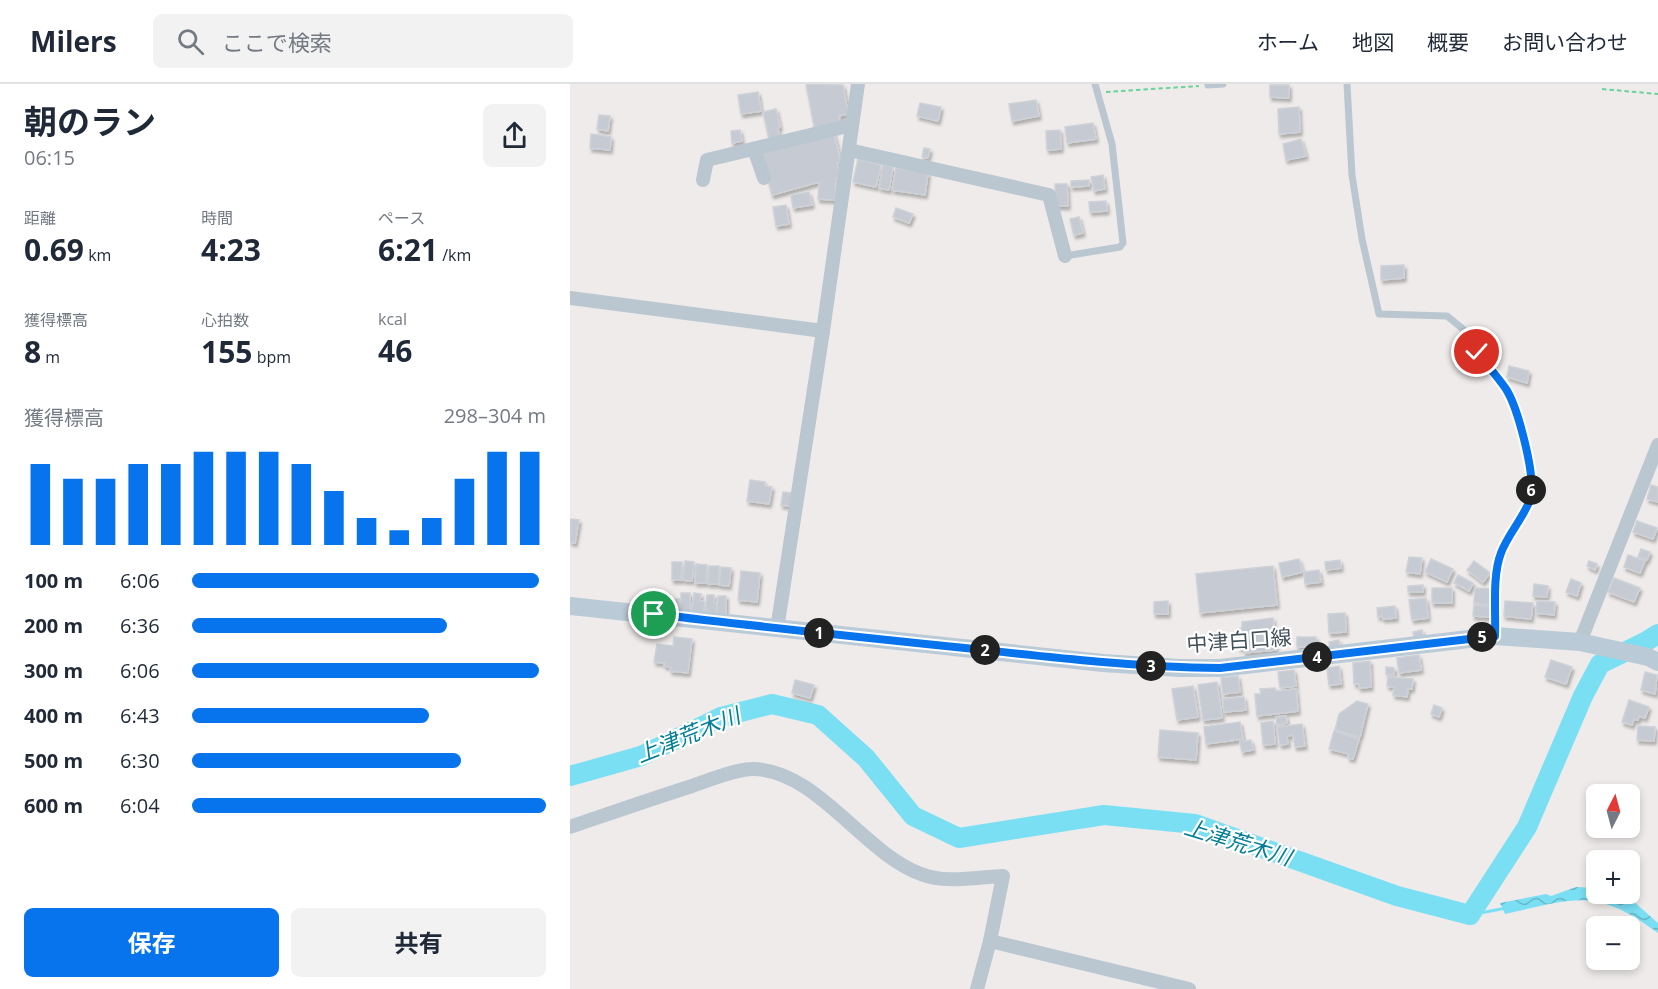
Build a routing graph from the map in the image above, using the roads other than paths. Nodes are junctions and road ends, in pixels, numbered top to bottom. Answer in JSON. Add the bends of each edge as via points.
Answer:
{"nodes":[{"id":1,"x":858,"y":84,"type":"edge"},
{"id":2,"x":1095,"y":84,"type":"edge"},
{"id":3,"x":1223,"y":84,"type":"edge"},
{"id":4,"x":1347,"y":84,"type":"edge"},
{"id":5,"x":1208,"y":85,"type":"edge"},
{"id":6,"x":852,"y":125,"type":"junction"},
{"id":7,"x":754,"y":148,"type":"junction"},
{"id":8,"x":849,"y":150,"type":"junction"},
{"id":9,"x":764,"y":178,"type":"dead end"},
{"id":10,"x":703,"y":180,"type":"dead end"},
{"id":11,"x":1065,"y":256,"type":"joint"},
{"id":12,"x":570,"y":298,"type":"edge"},
{"id":13,"x":823,"y":332,"type":"junction"},
{"id":14,"x":1657,"y":448,"type":"edge"},
{"id":15,"x":570,"y":606,"type":"edge"},
{"id":16,"x":777,"y":629,"type":"junction"},
{"id":17,"x":1495,"y":636,"type":"junction"},
{"id":18,"x":1588,"y":644,"type":"junction"},
{"id":19,"x":1655,"y":658,"type":"edge"},
{"id":20,"x":570,"y":826,"type":"edge"},
{"id":21,"x":990,"y":940,"type":"junction"},
{"id":22,"x":977,"y":989,"type":"edge"},
{"id":23,"x":1190,"y":989,"type":"edge"}],
"edges":[{"from":1,"to":6,"type":"street"},
{"from":2,"to":11,"type":"lane","via":[[1112,144],[1123,243],[1120,247]]},
{"from":3,"to":5,"type":"lane"},
{"from":4,"to":17,"type":"lane","via":[[1352,175],[1379,314],[1447,316],[1463,329],[1506,390],[1528,456],[1531,496],[1500,554]]},
{"from":6,"to":7,"type":"street"},
{"from":6,"to":8,"type":"street"},
{"from":7,"to":9,"type":"street"},
{"from":7,"to":10,"type":"street","via":[[707,160]]},
{"from":8,"to":11,"type":"street","via":[[1049,195]]},
{"from":8,"to":13,"type":"street"},
{"from":12,"to":13,"type":"street"},
{"from":13,"to":16,"type":"street"},
{"from":14,"to":18,"type":"street"},
{"from":15,"to":16,"type":"main road","name":"中津白口線"},
{"from":16,"to":17,"type":"main road","name":"中津白口線","via":[[1103,663],[1190,668],[1220,668]]},
{"from":17,"to":18,"type":"main road","name":"中津白口線"},
{"from":18,"to":19,"type":"main road","name":"中津白口線"},
{"from":20,"to":21,"type":"street","via":[[718,777],[752,769],[776,772],[799,783],[898,865],[923,876],[946,879],[1003,876]]},
{"from":21,"to":22,"type":"street"},
{"from":21,"to":23,"type":"street"}]}
